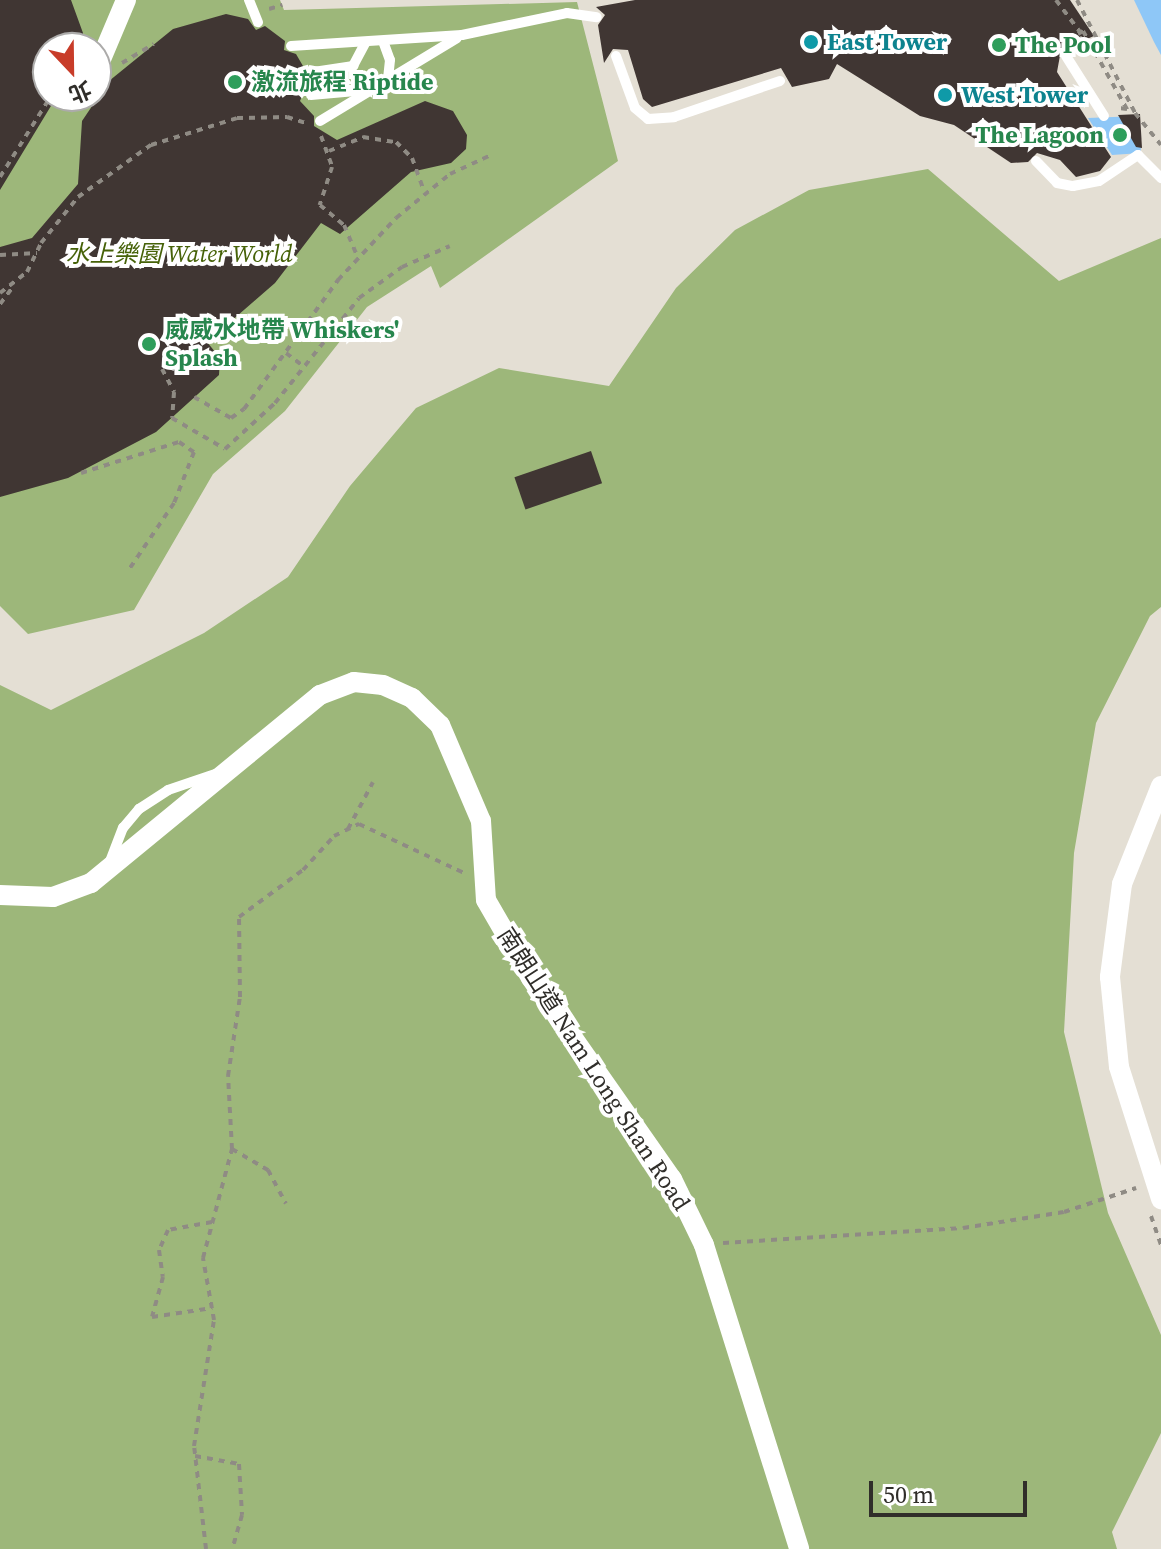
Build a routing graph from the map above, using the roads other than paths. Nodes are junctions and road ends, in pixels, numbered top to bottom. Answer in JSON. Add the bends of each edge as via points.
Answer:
{"nodes":[{"id":1,"x":126,"y":0,"type":"edge"},
{"id":2,"x":249,"y":0,"type":"edge"},
{"id":3,"x":597,"y":17,"type":"dead end"},
{"id":4,"x":258,"y":22,"type":"dead end"},
{"id":5,"x":112,"y":33,"type":"edge"},
{"id":6,"x":462,"y":35,"type":"junction"},
{"id":7,"x":383,"y":41,"type":"junction"},
{"id":8,"x":366,"y":42,"type":"junction"},
{"id":9,"x":291,"y":46,"type":"dead end"},
{"id":10,"x":616,"y":56,"type":"dead end"},
{"id":11,"x":1066,"y":56,"type":"dead end"},
{"id":12,"x":307,"y":73,"type":"dead end"},
{"id":13,"x":388,"y":79,"type":"junction"},
{"id":14,"x":780,"y":81,"type":"dead end"},
{"id":15,"x":369,"y":90,"type":"junction"},
{"id":16,"x":311,"y":95,"type":"dead end"},
{"id":17,"x":1104,"y":116,"type":"dead end"},
{"id":18,"x":320,"y":121,"type":"dead end"},
{"id":19,"x":1036,"y":161,"type":"dead end"},
{"id":20,"x":1161,"y":178,"type":"edge"},
{"id":21,"x":1161,"y":786,"type":"edge"},
{"id":22,"x":0,"y":895,"type":"edge"},
{"id":23,"x":1161,"y":1199,"type":"edge"},
{"id":24,"x":799,"y":1549,"type":"edge"}],
"edges":[{"from":1,"to":5,"type":"street"},
{"from":2,"to":4,"type":"lane"},
{"from":3,"to":6,"type":"lane","via":[[567,13]]},
{"from":6,"to":7,"type":"lane"},
{"from":6,"to":13,"type":"lane"},
{"from":7,"to":8,"type":"lane"},
{"from":7,"to":13,"type":"lane","via":[[390,60]]},
{"from":8,"to":9,"type":"lane"},
{"from":8,"to":12,"type":"lane","via":[[353,66]]},
{"from":10,"to":14,"type":"lane","via":[[635,108],[648,119],[674,117]]},
{"from":11,"to":17,"type":"lane"},
{"from":13,"to":15,"type":"lane"},
{"from":15,"to":16,"type":"lane"},
{"from":15,"to":18,"type":"lane"},
{"from":19,"to":20,"type":"lane","via":[[1057,183],[1073,186],[1099,181],[1138,155]]},
{"from":21,"to":23,"type":"street","via":[[1122,884],[1110,977],[1119,1067]]},
{"from":22,"to":24,"type":"street","name":"南朗山道 Nam Long Shan Road","via":[[53,897],[107,870],[320,695],[354,682],[383,685],[412,698],[440,725],[481,821],[486,900],[531,978],[672,1179],[707,1254]]}]}
